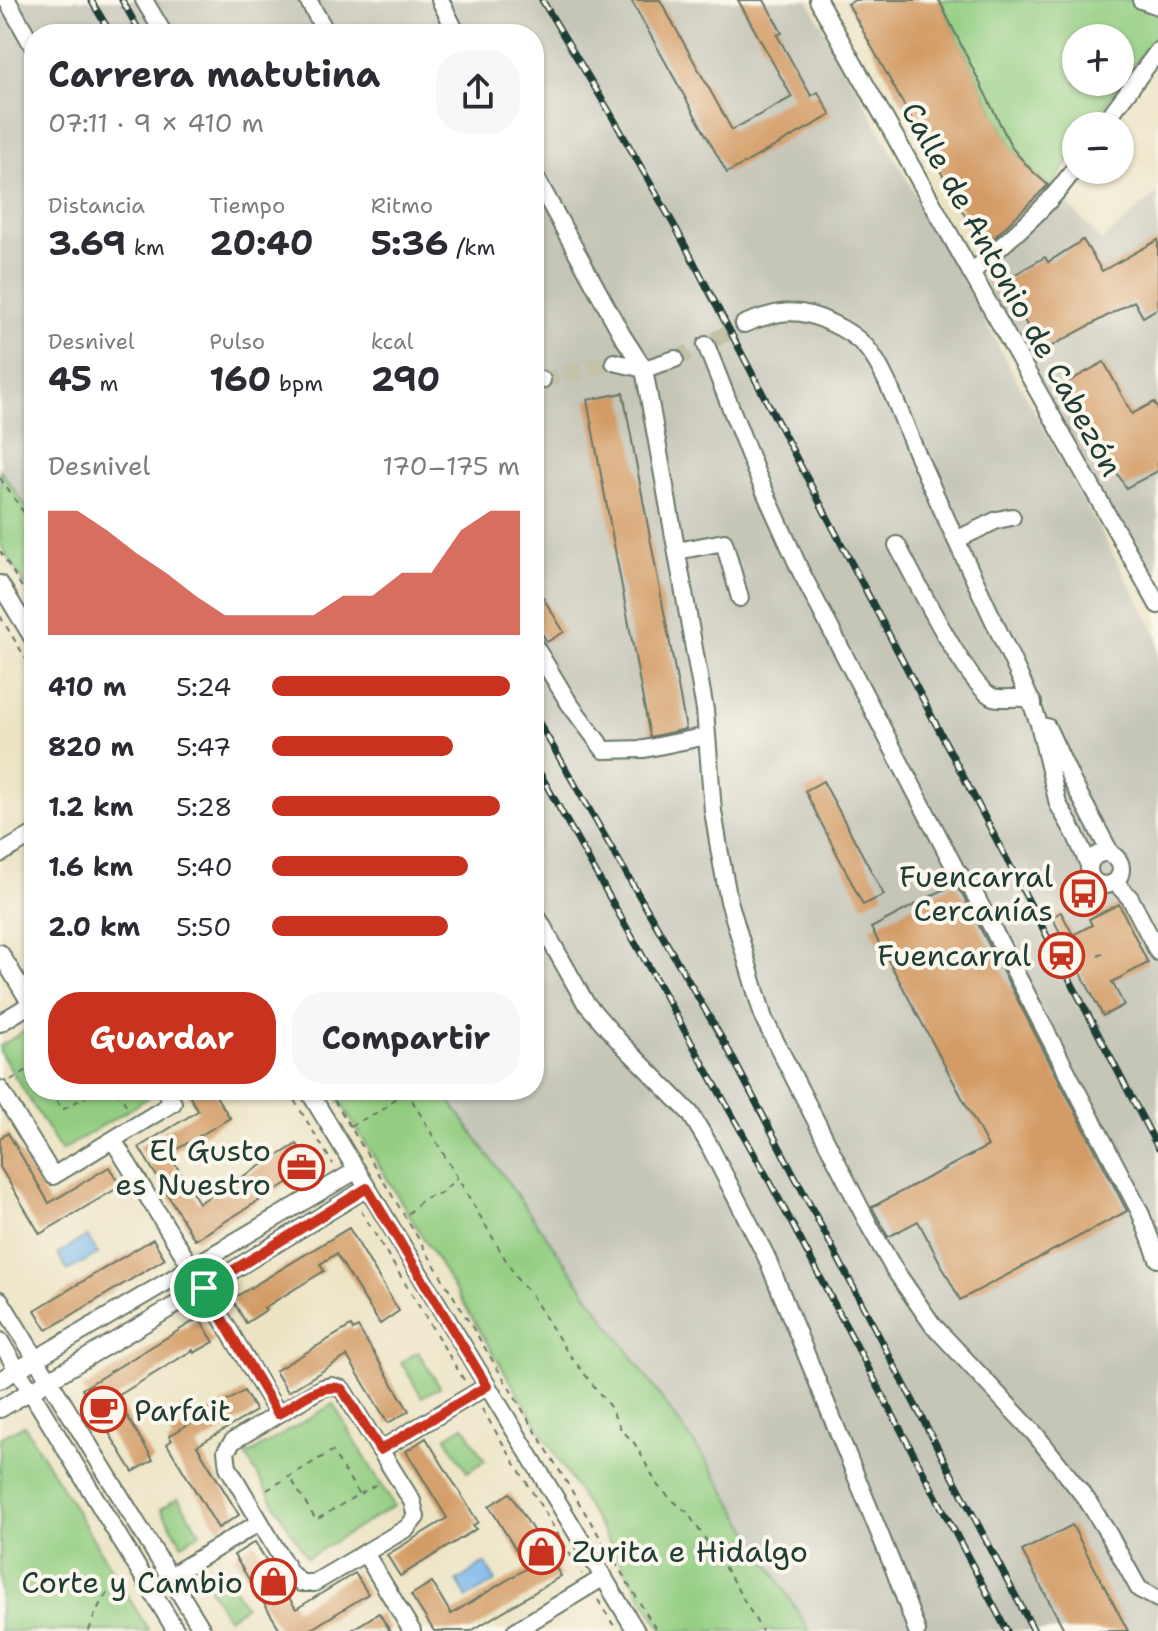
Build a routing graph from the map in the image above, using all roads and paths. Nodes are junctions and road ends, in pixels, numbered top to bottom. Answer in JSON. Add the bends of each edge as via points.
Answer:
{"nodes":[{"id":1,"x":7,"y":0,"type":"edge"},
{"id":2,"x":144,"y":0,"type":"edge"},
{"id":3,"x":308,"y":0,"type":"edge"},
{"id":4,"x":440,"y":0,"type":"edge"},
{"id":5,"x":818,"y":0,"type":"edge"},
{"id":6,"x":1141,"y":0,"type":"edge"},
{"id":7,"x":1158,"y":6,"type":"edge"},
{"id":8,"x":158,"y":24,"type":"edge"},
{"id":9,"x":321,"y":24,"type":"edge"},
{"id":10,"x":452,"y":24,"type":"edge"},
{"id":11,"x":24,"y":30,"type":"edge"},
{"id":12,"x":1158,"y":51,"type":"edge"},
{"id":13,"x":1112,"y":112,"type":"edge"},
{"id":14,"x":1065,"y":184,"type":"edge"},
{"id":15,"x":544,"y":192,"type":"edge"},
{"id":16,"x":971,"y":273,"type":"junction"},
{"id":17,"x":744,"y":324,"type":"tunnel mouth"},
{"id":18,"x":706,"y":344,"type":"dead end"},
{"id":19,"x":675,"y":359,"type":"tunnel mouth"},
{"id":20,"x":614,"y":362,"type":"tunnel mouth"},
{"id":21,"x":644,"y":369,"type":"junction"},
{"id":22,"x":0,"y":478,"type":"edge"},
{"id":23,"x":24,"y":513,"type":"edge"},
{"id":24,"x":1012,"y":517,"type":"dead end"},
{"id":25,"x":956,"y":540,"type":"junction"},
{"id":26,"x":897,"y":545,"type":"dead end"},
{"id":27,"x":0,"y":551,"type":"edge"},
{"id":28,"x":677,"y":551,"type":"junction"},
{"id":29,"x":0,"y":584,"type":"edge"},
{"id":30,"x":24,"y":591,"type":"edge"},
{"id":31,"x":740,"y":598,"type":"dead end"},
{"id":32,"x":1157,"y":600,"type":"edge"},
{"id":33,"x":0,"y":616,"type":"edge"},
{"id":34,"x":24,"y":624,"type":"edge"},
{"id":35,"x":24,"y":656,"type":"edge"},
{"id":36,"x":544,"y":662,"type":"edge"},
{"id":37,"x":1030,"y":699,"type":"junction"},
{"id":38,"x":707,"y":736,"type":"junction"},
{"id":39,"x":24,"y":840,"type":"edge"},
{"id":40,"x":0,"y":854,"type":"edge"},
{"id":41,"x":1111,"y":854,"type":"junction"},
{"id":42,"x":1089,"y":865,"type":"junction"},
{"id":43,"x":1115,"y":882,"type":"junction"},
{"id":44,"x":544,"y":929,"type":"edge"},
{"id":45,"x":1106,"y":952,"type":"dead end"},
{"id":46,"x":1158,"y":952,"type":"edge"},
{"id":47,"x":0,"y":953,"type":"edge"},
{"id":48,"x":1098,"y":956,"type":"dead end"},
{"id":49,"x":24,"y":990,"type":"edge"},
{"id":50,"x":24,"y":1008,"type":"edge"},
{"id":51,"x":0,"y":1023,"type":"edge"},
{"id":52,"x":24,"y":1073,"type":"edge"},
{"id":53,"x":4,"y":1086,"type":"edge"},
{"id":54,"x":56,"y":1100,"type":"edge"},
{"id":55,"x":80,"y":1100,"type":"edge"},
{"id":56,"x":123,"y":1100,"type":"edge"},
{"id":57,"x":171,"y":1100,"type":"edge"},
{"id":58,"x":294,"y":1100,"type":"edge"},
{"id":59,"x":314,"y":1100,"type":"edge"},
{"id":60,"x":334,"y":1100,"type":"edge"},
{"id":61,"x":394,"y":1100,"type":"edge"},
{"id":62,"x":411,"y":1100,"type":"edge"},
{"id":63,"x":6,"y":1114,"type":"edge"},
{"id":64,"x":137,"y":1125,"type":"junction"},
{"id":65,"x":350,"y":1126,"type":"junction"},
{"id":66,"x":113,"y":1140,"type":"junction"},
{"id":67,"x":335,"y":1168,"type":"dead end"},
{"id":68,"x":357,"y":1170,"type":"junction"},
{"id":69,"x":458,"y":1177,"type":"junction"},
{"id":70,"x":367,"y":1188,"type":"junction"},
{"id":71,"x":359,"y":1207,"type":"dead end"},
{"id":72,"x":408,"y":1214,"type":"dead end"},
{"id":73,"x":1158,"y":1259,"type":"edge"},
{"id":74,"x":190,"y":1267,"type":"junction"},
{"id":75,"x":204,"y":1288,"type":"junction"},
{"id":76,"x":0,"y":1300,"type":"edge"},
{"id":77,"x":0,"y":1341,"type":"edge"},
{"id":78,"x":38,"y":1359,"type":"junction"},
{"id":79,"x":17,"y":1370,"type":"junction"},
{"id":80,"x":0,"y":1380,"type":"edge"},
{"id":81,"x":51,"y":1380,"type":"junction"},
{"id":82,"x":466,"y":1383,"type":"dead end"},
{"id":83,"x":487,"y":1386,"type":"junction"},
{"id":84,"x":31,"y":1392,"type":"junction"},
{"id":85,"x":478,"y":1403,"type":"dead end"},
{"id":86,"x":0,"y":1409,"type":"edge"},
{"id":87,"x":278,"y":1414,"type":"junction"},
{"id":88,"x":380,"y":1450,"type":"junction"},
{"id":89,"x":290,"y":1477,"type":"junction"},
{"id":90,"x":380,"y":1482,"type":"dead end"},
{"id":91,"x":267,"y":1490,"type":"dead end"},
{"id":92,"x":359,"y":1494,"type":"junction"},
{"id":93,"x":260,"y":1522,"type":"junction"},
{"id":94,"x":365,"y":1553,"type":"junction"},
{"id":95,"x":577,"y":1565,"type":"dead end"},
{"id":96,"x":170,"y":1576,"type":"junction"},
{"id":97,"x":604,"y":1577,"type":"junction"},
{"id":98,"x":120,"y":1580,"type":"dead end"},
{"id":99,"x":595,"y":1595,"type":"dead end"},
{"id":100,"x":1158,"y":1599,"type":"edge"},
{"id":101,"x":761,"y":1629,"type":"edge"},
{"id":102,"x":89,"y":1631,"type":"edge"},
{"id":103,"x":176,"y":1631,"type":"edge"},
{"id":104,"x":203,"y":1631,"type":"edge"},
{"id":105,"x":412,"y":1631,"type":"edge"},
{"id":106,"x":515,"y":1631,"type":"edge"},
{"id":107,"x":617,"y":1631,"type":"edge"},
{"id":108,"x":636,"y":1631,"type":"edge"},
{"id":109,"x":657,"y":1631,"type":"edge"},
{"id":110,"x":768,"y":1631,"type":"edge"},
{"id":111,"x":917,"y":1631,"type":"edge"}],
"edges":[{"from":1,"to":11,"type":"street"},
{"from":2,"to":8,"type":"street"},
{"from":3,"to":9,"type":"street"},
{"from":4,"to":10,"type":"street"},
{"from":5,"to":16,"type":"street","name":"Calle de Antonio de Cabezón"},
{"from":6,"to":7,"type":"street"},
{"from":12,"to":13,"type":"street"},
{"from":14,"to":16,"type":"street"},
{"from":15,"to":21,"type":"street"},
{"from":16,"to":32,"type":"street","name":"Calle de Antonio de Cabezón"},
{"from":17,"to":25,"type":"street","via":[[775,313],[810,313],[866,347]]},
{"from":18,"to":73,"type":"street","via":[[801,572],[1140,1212]]},
{"from":19,"to":21,"type":"street"},
{"from":20,"to":21,"type":"street"},
{"from":21,"to":28,"type":"street"},
{"from":22,"to":23,"type":"path"},
{"from":24,"to":25,"type":"street"},
{"from":25,"to":37,"type":"street"},
{"from":26,"to":37,"type":"street","via":[[956,654],[984,692]]},
{"from":27,"to":30,"type":"path"},
{"from":28,"to":31,"type":"street","via":[[724,542]]},
{"from":28,"to":38,"type":"street"},
{"from":29,"to":34,"type":"street"},
{"from":33,"to":35,"type":"path"},
{"from":36,"to":38,"type":"street","via":[[604,750],[644,749]]},
{"from":37,"to":41,"type":"street"},
{"from":37,"to":42,"type":"street","via":[[1058,804]]},
{"from":38,"to":100,"type":"street","via":[[729,901],[764,1019],[870,1227],[932,1324],[1035,1434],[1087,1500],[1139,1589]]},
{"from":39,"to":40,"type":"street"},
{"from":41,"to":42,"type":"street","via":[[1095,856]]},
{"from":41,"to":43,"type":"street","via":[[1122,869]]},
{"from":42,"to":43,"type":"street","via":[[1096,883]]},
{"from":43,"to":46,"type":"street","via":[[1130,898]]},
{"from":44,"to":111,"type":"street","via":[[585,1002],[690,1113],[708,1143],[766,1256]]},
{"from":45,"to":48,"type":"path"},
{"from":47,"to":49,"type":"street"},
{"from":50,"to":51,"type":"street"},
{"from":52,"to":53,"type":"path"},
{"from":53,"to":63,"type":"street"},
{"from":54,"to":55,"type":"path","via":[[62,1110]]},
{"from":56,"to":64,"type":"path"},
{"from":57,"to":64,"type":"street"},
{"from":58,"to":67,"type":"path"},
{"from":59,"to":68,"type":"street"},
{"from":60,"to":65,"type":"path"},
{"from":61,"to":65,"type":"path"},
{"from":62,"to":69,"type":"path"},
{"from":63,"to":66,"type":"street","via":[[53,1176]]},
{"from":64,"to":66,"type":"street"},
{"from":65,"to":109,"type":"path"},
{"from":66,"to":74,"type":"street"},
{"from":68,"to":70,"type":"street"},
{"from":68,"to":74,"type":"street"},
{"from":69,"to":72,"type":"path"},
{"from":69,"to":101,"type":"path","via":[[517,1279],[610,1407],[658,1486],[687,1512]]},
{"from":70,"to":75,"type":"street"},
{"from":70,"to":83,"type":"street"},
{"from":71,"to":82,"type":"path"},
{"from":74,"to":75,"type":"street"},
{"from":74,"to":78,"type":"street"},
{"from":75,"to":81,"type":"street"},
{"from":75,"to":87,"type":"street"},
{"from":76,"to":78,"type":"street"},
{"from":77,"to":79,"type":"street"},
{"from":78,"to":79,"type":"street"},
{"from":78,"to":81,"type":"street"},
{"from":79,"to":80,"type":"street"},
{"from":79,"to":84,"type":"street"},
{"from":81,"to":84,"type":"street"},
{"from":81,"to":96,"type":"street"},
{"from":83,"to":88,"type":"street"},
{"from":83,"to":97,"type":"street"},
{"from":84,"to":86,"type":"street"},
{"from":84,"to":103,"type":"street"},
{"from":85,"to":95,"type":"path"},
{"from":87,"to":88,"type":"street","via":[[322,1388],[342,1389]]},
{"from":87,"to":93,"type":"street","via":[[233,1441],[226,1451],[228,1467]]},
{"from":88,"to":94,"type":"street","via":[[412,1501],[416,1517]]},
{"from":89,"to":91,"type":"path"},
{"from":89,"to":92,"type":"path","via":[[332,1451]]},
{"from":89,"to":92,"type":"path","via":[[316,1520]]},
{"from":90,"to":92,"type":"path"},
{"from":93,"to":94,"type":"street","via":[[301,1583],[314,1583]]},
{"from":93,"to":96,"type":"street"},
{"from":94,"to":105,"type":"street"},
{"from":96,"to":104,"type":"street"},
{"from":97,"to":106,"type":"street"},
{"from":97,"to":108,"type":"street"},
{"from":98,"to":102,"type":"path","via":[[99,1605]]},
{"from":99,"to":107,"type":"path"},
{"from":101,"to":110,"type":"path"}]}
